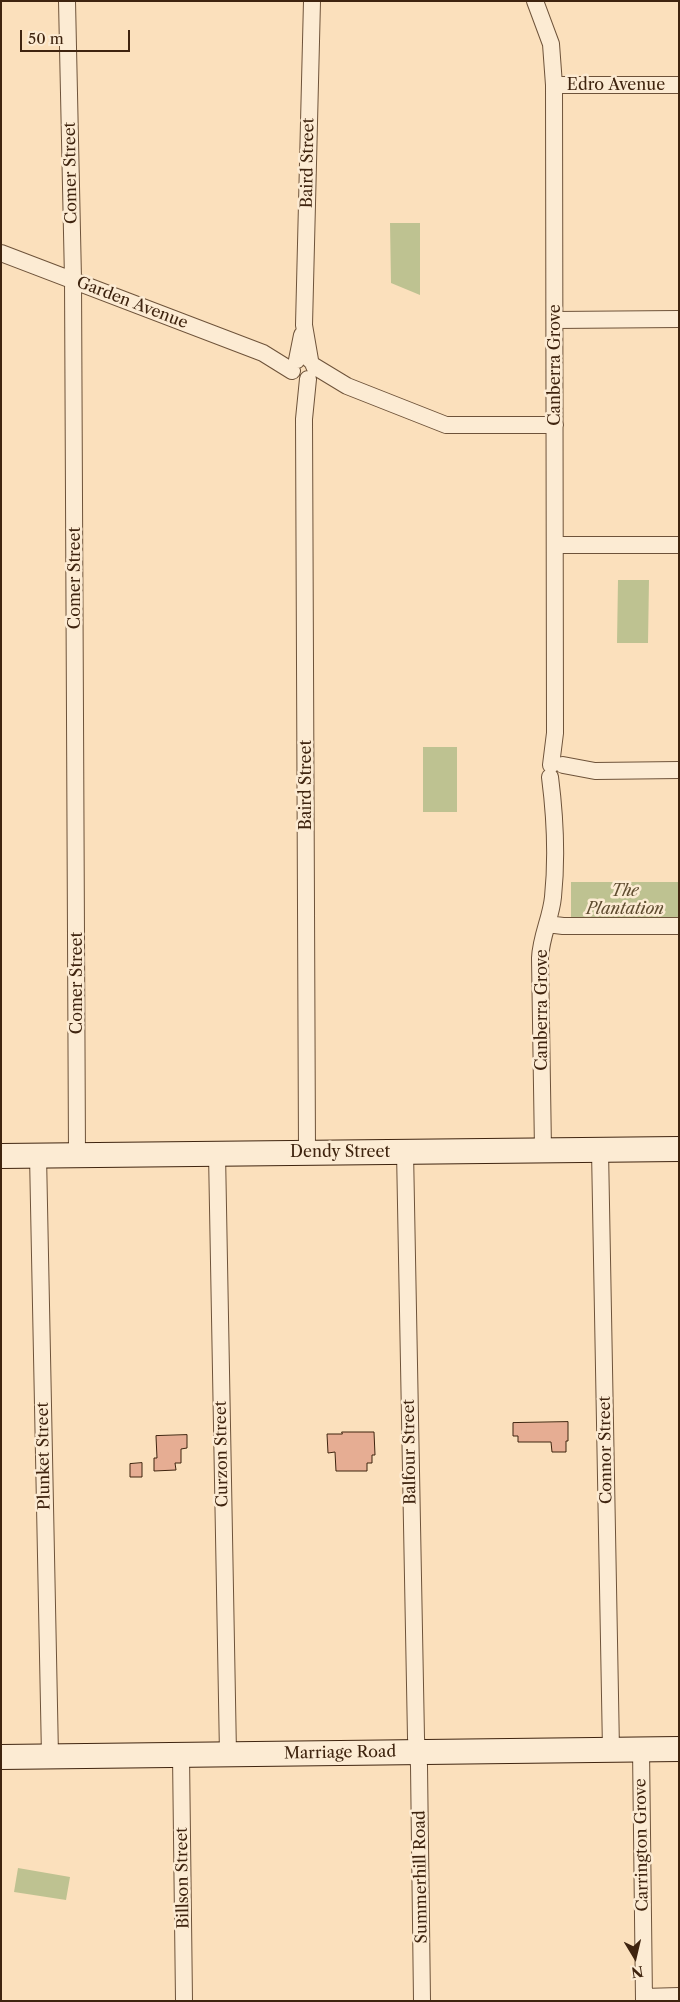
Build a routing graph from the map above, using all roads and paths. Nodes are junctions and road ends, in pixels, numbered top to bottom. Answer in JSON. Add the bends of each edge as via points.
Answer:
{"nodes":[{"id":1,"x":67,"y":1,"type":"edge"},
{"id":2,"x":312,"y":1,"type":"edge"},
{"id":3,"x":535,"y":1,"type":"edge"},
{"id":4,"x":554,"y":85,"type":"junction"},
{"id":5,"x":679,"y":85,"type":"edge"},
{"id":6,"x":1,"y":253,"type":"edge"},
{"id":7,"x":73,"y":280,"type":"junction"},
{"id":8,"x":679,"y":319,"type":"edge"},
{"id":9,"x":555,"y":320,"type":"junction"},
{"id":10,"x":303,"y":369,"type":"junction"},
{"id":11,"x":555,"y":425,"type":"junction"},
{"id":12,"x":679,"y":544,"type":"edge"},
{"id":13,"x":555,"y":545,"type":"junction"},
{"id":14,"x":679,"y":770,"type":"edge"},
{"id":15,"x":558,"y":771,"type":"junction"},
{"id":16,"x":546,"y":924,"type":"junction"},
{"id":17,"x":679,"y":926,"type":"edge"},
{"id":18,"x":679,"y":1149,"type":"edge"},
{"id":19,"x":543,"y":1150,"type":"junction"},
{"id":20,"x":600,"y":1150,"type":"junction"},
{"id":21,"x":405,"y":1151,"type":"junction"},
{"id":22,"x":307,"y":1152,"type":"junction"},
{"id":23,"x":217,"y":1153,"type":"junction"},
{"id":24,"x":38,"y":1155,"type":"junction"},
{"id":25,"x":77,"y":1155,"type":"junction"},
{"id":26,"x":1,"y":1156,"type":"edge"},
{"id":27,"x":641,"y":1749,"type":"junction"},
{"id":28,"x":679,"y":1749,"type":"edge"},
{"id":29,"x":611,"y":1750,"type":"junction"},
{"id":30,"x":418,"y":1752,"type":"junction"},
{"id":31,"x":228,"y":1754,"type":"junction"},
{"id":32,"x":181,"y":1755,"type":"junction"},
{"id":33,"x":50,"y":1756,"type":"junction"},
{"id":34,"x":1,"y":1757,"type":"edge"},
{"id":35,"x":679,"y":1996,"type":"edge"},
{"id":36,"x":644,"y":1999,"type":"edge"},
{"id":37,"x":184,"y":2001,"type":"edge"},
{"id":38,"x":422,"y":2001,"type":"edge"}],
"edges":[{"from":1,"to":7,"type":"street","name":"Comer Street"},
{"from":2,"to":10,"type":"street","name":"Baird Street"},
{"from":3,"to":4,"type":"street","name":"Canberra Grove","via":[[551,44]]},
{"from":4,"to":5,"type":"street","name":"Edro Avenue"},
{"from":4,"to":9,"type":"street","name":"Canberra Grove"},
{"from":6,"to":7,"type":"street","name":"Garden Avenue"},
{"from":7,"to":10,"type":"street","name":"Garden Avenue"},
{"from":7,"to":25,"type":"street","name":"Comer Street"},
{"from":8,"to":9,"type":"street"},
{"from":9,"to":11,"type":"street","name":"Canberra Grove"},
{"from":10,"to":11,"type":"street","name":"Garden Avenue","via":[[446,424]]},
{"from":10,"to":22,"type":"street","name":"Baird Street"},
{"from":11,"to":13,"type":"street","name":"Canberra Grove"},
{"from":12,"to":13,"type":"street"},
{"from":13,"to":15,"type":"street","name":"Canberra Grove"},
{"from":14,"to":15,"type":"street"},
{"from":15,"to":16,"type":"street","name":"Canberra Grove","via":[[553,898]]},
{"from":16,"to":17,"type":"street"},
{"from":16,"to":19,"type":"street","name":"Canberra Grove","via":[[540,958]]},
{"from":18,"to":20,"type":"street","name":"Dendy Street"},
{"from":19,"to":20,"type":"street","name":"Dendy Street"},
{"from":19,"to":21,"type":"street","name":"Dendy Street"},
{"from":20,"to":29,"type":"street","name":"Connor Street"},
{"from":21,"to":22,"type":"street","name":"Dendy Street"},
{"from":21,"to":30,"type":"street","name":"Balfour Street"},
{"from":22,"to":23,"type":"street","name":"Dendy Street"},
{"from":23,"to":25,"type":"street","name":"Dendy Street"},
{"from":23,"to":31,"type":"street","name":"Curzon Street"},
{"from":24,"to":25,"type":"street","name":"Dendy Street"},
{"from":24,"to":26,"type":"street","name":"Dendy Street"},
{"from":24,"to":33,"type":"street","name":"Plunket Street"},
{"from":27,"to":28,"type":"street","name":"Marriage Road"},
{"from":27,"to":29,"type":"street","name":"Marriage Road"},
{"from":27,"to":36,"type":"street","name":"Carrington Grove"},
{"from":29,"to":30,"type":"street","name":"Marriage Road"},
{"from":30,"to":31,"type":"street","name":"Marriage Road"},
{"from":30,"to":38,"type":"street","name":"Summerhill Road"},
{"from":31,"to":32,"type":"street","name":"Marriage Road"},
{"from":32,"to":33,"type":"street","name":"Marriage Road"},
{"from":32,"to":37,"type":"street","name":"Billson Street"},
{"from":33,"to":34,"type":"street","name":"Marriage Road"},
{"from":35,"to":36,"type":"street"}]}
